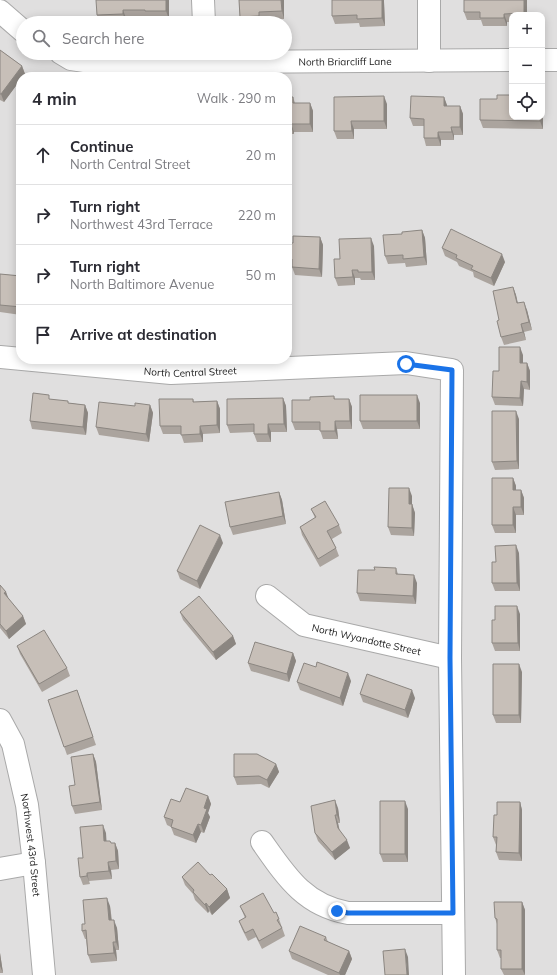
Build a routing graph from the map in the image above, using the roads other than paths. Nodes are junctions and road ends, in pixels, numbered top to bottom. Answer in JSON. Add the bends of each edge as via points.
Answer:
{"nodes":[{"id":1,"x":203,"y":0,"type":"edge"},
{"id":2,"x":429,"y":0,"type":"edge"},
{"id":3,"x":0,"y":11,"type":"edge"},
{"id":4,"x":204,"y":16,"type":"edge"},
{"id":5,"x":16,"y":25,"type":"edge"},
{"id":6,"x":292,"y":59,"type":"edge"},
{"id":7,"x":78,"y":60,"type":"edge"},
{"id":8,"x":162,"y":60,"type":"edge"},
{"id":9,"x":509,"y":60,"type":"edge"},
{"id":10,"x":545,"y":60,"type":"edge"},
{"id":11,"x":557,"y":60,"type":"edge"},
{"id":12,"x":429,"y":61,"type":"junction"},
{"id":13,"x":0,"y":357,"type":"edge"},
{"id":14,"x":16,"y":358,"type":"edge"},
{"id":15,"x":75,"y":364,"type":"edge"},
{"id":16,"x":268,"y":596,"type":"dead end"},
{"id":17,"x":450,"y":658,"type":"junction"},
{"id":18,"x":0,"y":720,"type":"edge"},
{"id":19,"x":262,"y":842,"type":"dead end"},
{"id":20,"x":34,"y":863,"type":"junction"},
{"id":21,"x":0,"y":869,"type":"edge"},
{"id":22,"x":453,"y":913,"type":"junction"},
{"id":23,"x":44,"y":975,"type":"edge"},
{"id":24,"x":454,"y":975,"type":"edge"}],
"edges":[{"from":1,"to":4,"type":"street"},
{"from":2,"to":12,"type":"street"},
{"from":3,"to":5,"type":"street"},
{"from":6,"to":12,"type":"street","name":"North Briarcliff Lane"},
{"from":7,"to":8,"type":"street","name":"North Briarcliff Lane","via":[[98,63]]},
{"from":9,"to":12,"type":"street","name":"North Briarcliff Lane"},
{"from":10,"to":11,"type":"street"},
{"from":13,"to":14,"type":"street","name":"North Central Street"},
{"from":15,"to":17,"type":"street","name":"North Central Street","via":[[171,373],[406,364],[452,370]]},
{"from":16,"to":17,"type":"street","name":"North Wyandotte Street","via":[[304,625]]},
{"from":17,"to":22,"type":"street"},
{"from":18,"to":20,"type":"street","name":"Northwest 43rd Street","via":[[15,752],[27,805]]},
{"from":19,"to":22,"type":"street","via":[[286,876],[308,897],[326,907],[348,913]]},
{"from":20,"to":21,"type":"street"},
{"from":20,"to":23,"type":"street","name":"Northwest 43rd Street"},
{"from":22,"to":24,"type":"street"}]}
